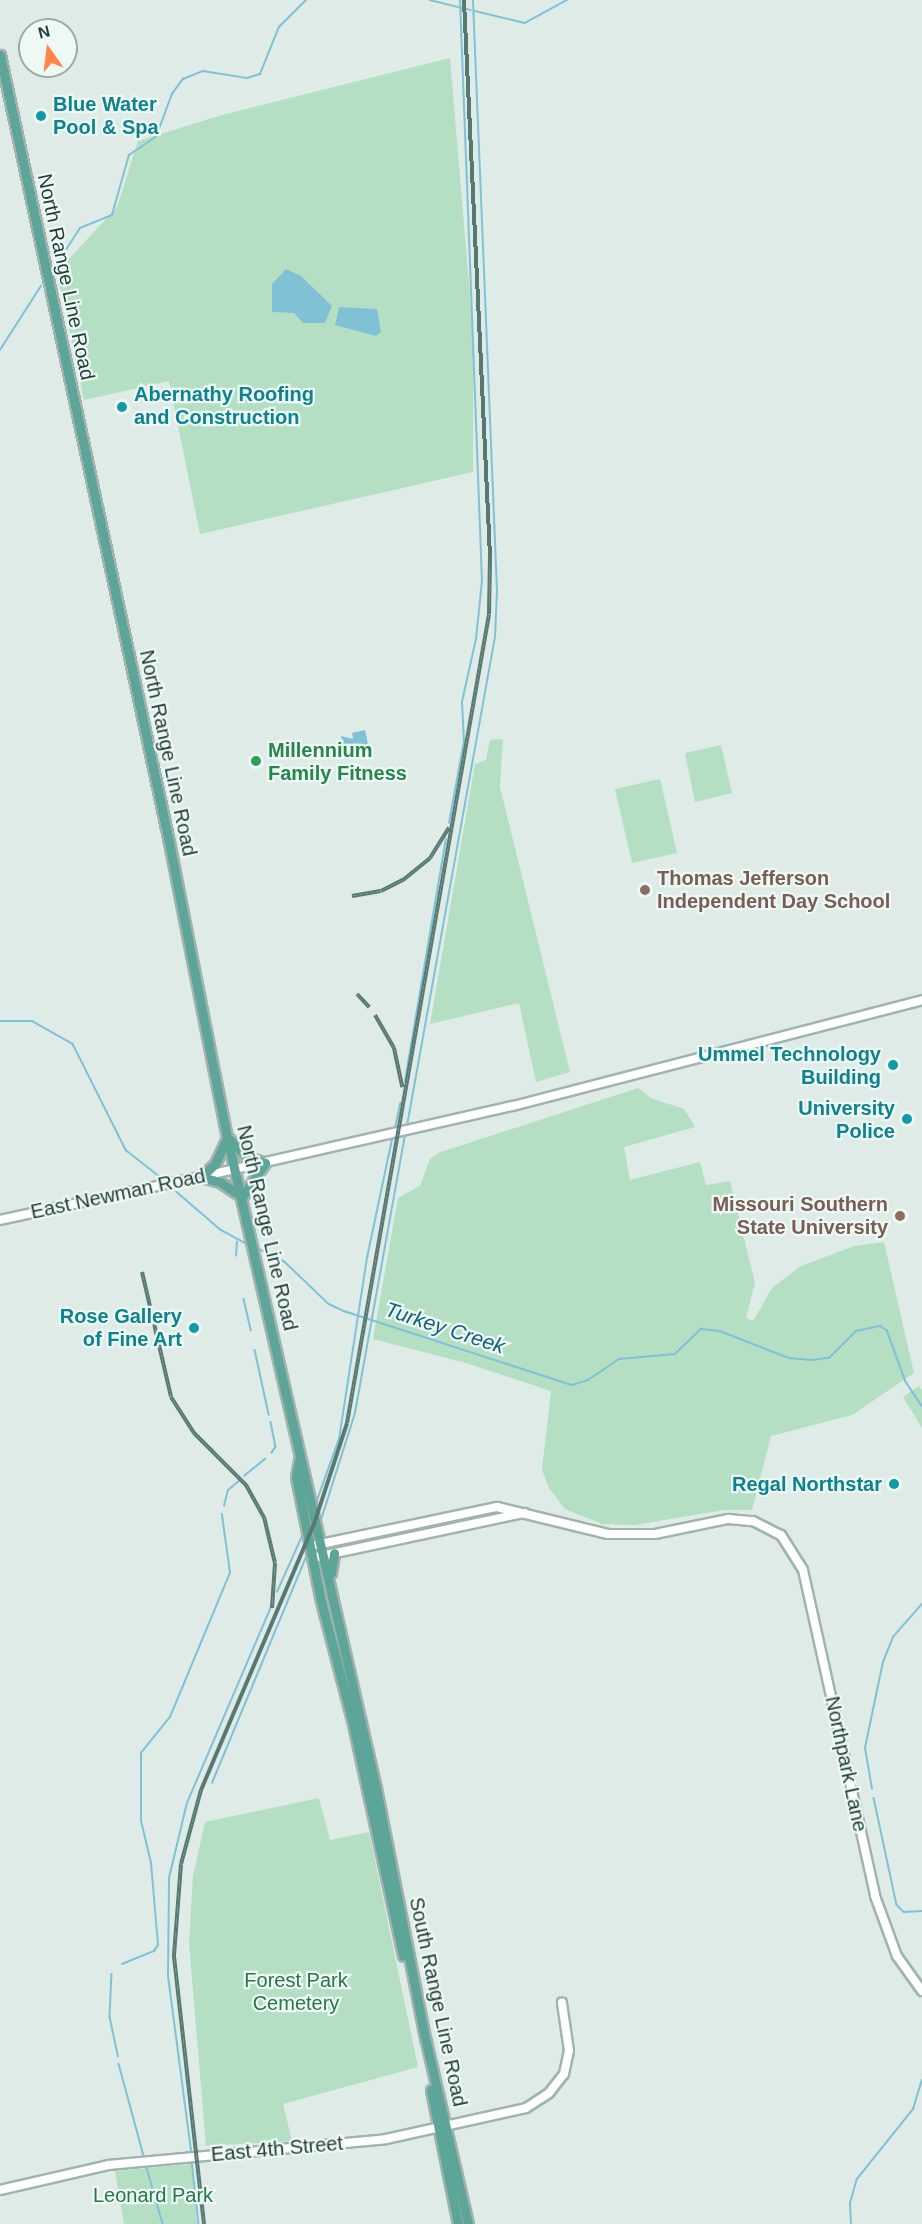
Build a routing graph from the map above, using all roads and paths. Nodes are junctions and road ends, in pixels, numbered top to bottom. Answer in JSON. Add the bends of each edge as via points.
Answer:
{"nodes":[{"id":1,"x":0,"y":55,"type":"edge"},
{"id":2,"x":922,"y":1000,"type":"edge"},
{"id":3,"x":227,"y":1137,"type":"junction"},
{"id":4,"x":265,"y":1163,"type":"junction"},
{"id":5,"x":235,"y":1169,"type":"junction"},
{"id":6,"x":196,"y":1178,"type":"junction"},
{"id":7,"x":242,"y":1197,"type":"junction"},
{"id":8,"x":0,"y":1220,"type":"edge"},
{"id":9,"x":299,"y":1458,"type":"junction"},
{"id":10,"x":525,"y":1513,"type":"junction"},
{"id":11,"x":321,"y":1544,"type":"junction"},
{"id":12,"x":310,"y":1546,"type":"junction"},
{"id":13,"x":334,"y":1553,"type":"junction"},
{"id":14,"x":323,"y":1556,"type":"junction"},
{"id":15,"x":312,"y":1558,"type":"junction"},
{"id":16,"x":341,"y":1643,"type":"junction"},
{"id":17,"x":372,"y":1789,"type":"junction"},
{"id":18,"x":922,"y":1991,"type":"edge"},
{"id":19,"x":562,"y":2002,"type":"dead end"},
{"id":20,"x":443,"y":2128,"type":"junction"},
{"id":21,"x":0,"y":2190,"type":"edge"},
{"id":22,"x":458,"y":2224,"type":"edge"},
{"id":23,"x":468,"y":2224,"type":"edge"}],
"edges":[{"from":1,"to":3,"type":"main road","name":"North Range Line Road","via":[[167,835]]},
{"from":2,"to":4,"type":"main road","via":[[513,1106]]},
{"from":3,"to":4,"type":"main road","via":[[240,1152]]},
{"from":3,"to":5,"type":"main road","name":"North Range Line Road"},
{"from":3,"to":6,"type":"main road","via":[[215,1164]]},
{"from":4,"to":5,"type":"main road"},
{"from":4,"to":7,"type":"main road"},
{"from":5,"to":6,"type":"street","name":"East Newman Road"},
{"from":5,"to":7,"type":"main road","name":"North Range Line Road"},
{"from":6,"to":7,"type":"main road","via":[[220,1182]]},
{"from":6,"to":8,"type":"street","name":"East Newman Road"},
{"from":7,"to":9,"type":"main road","name":"North Range Line Road"},
{"from":9,"to":11,"type":"main road","name":"North Range Line Road"},
{"from":9,"to":12,"type":"main road","name":"North Range Line Road","via":[[296,1477]]},
{"from":10,"to":11,"type":"street","via":[[511,1508],[486,1508]]},
{"from":10,"to":13,"type":"street"},
{"from":10,"to":18,"type":"street","name":"Northpark Lane","via":[[608,1534],[641,1536],[742,1519],[781,1534],[803,1570],[875,1896],[897,1956]]},
{"from":11,"to":12,"type":"street"},
{"from":11,"to":14,"type":"main road","name":"North Range Line Road"},
{"from":12,"to":15,"type":"main road","name":"North Range Line Road"},
{"from":13,"to":14,"type":"street"},
{"from":13,"to":16,"type":"main road","via":[[329,1565],[343,1632]]},
{"from":14,"to":15,"type":"street"},
{"from":14,"to":16,"type":"main road","name":"North Range Line Road"},
{"from":15,"to":17,"type":"main road","name":"North Range Line Road"},
{"from":16,"to":17,"type":"main road","name":"North Range Line Road"},
{"from":17,"to":20,"type":"main road","name":"South Range Line Road"},
{"from":19,"to":20,"type":"street","name":"East 4th Street","via":[[567,2062],[549,2093],[517,2111]]},
{"from":20,"to":21,"type":"street","name":"East 4th Street","via":[[386,2139],[108,2165]]},
{"from":20,"to":22,"type":"main road","name":"South Range Line Road"},
{"from":20,"to":23,"type":"main road","name":"South Range Line Road"}]}
